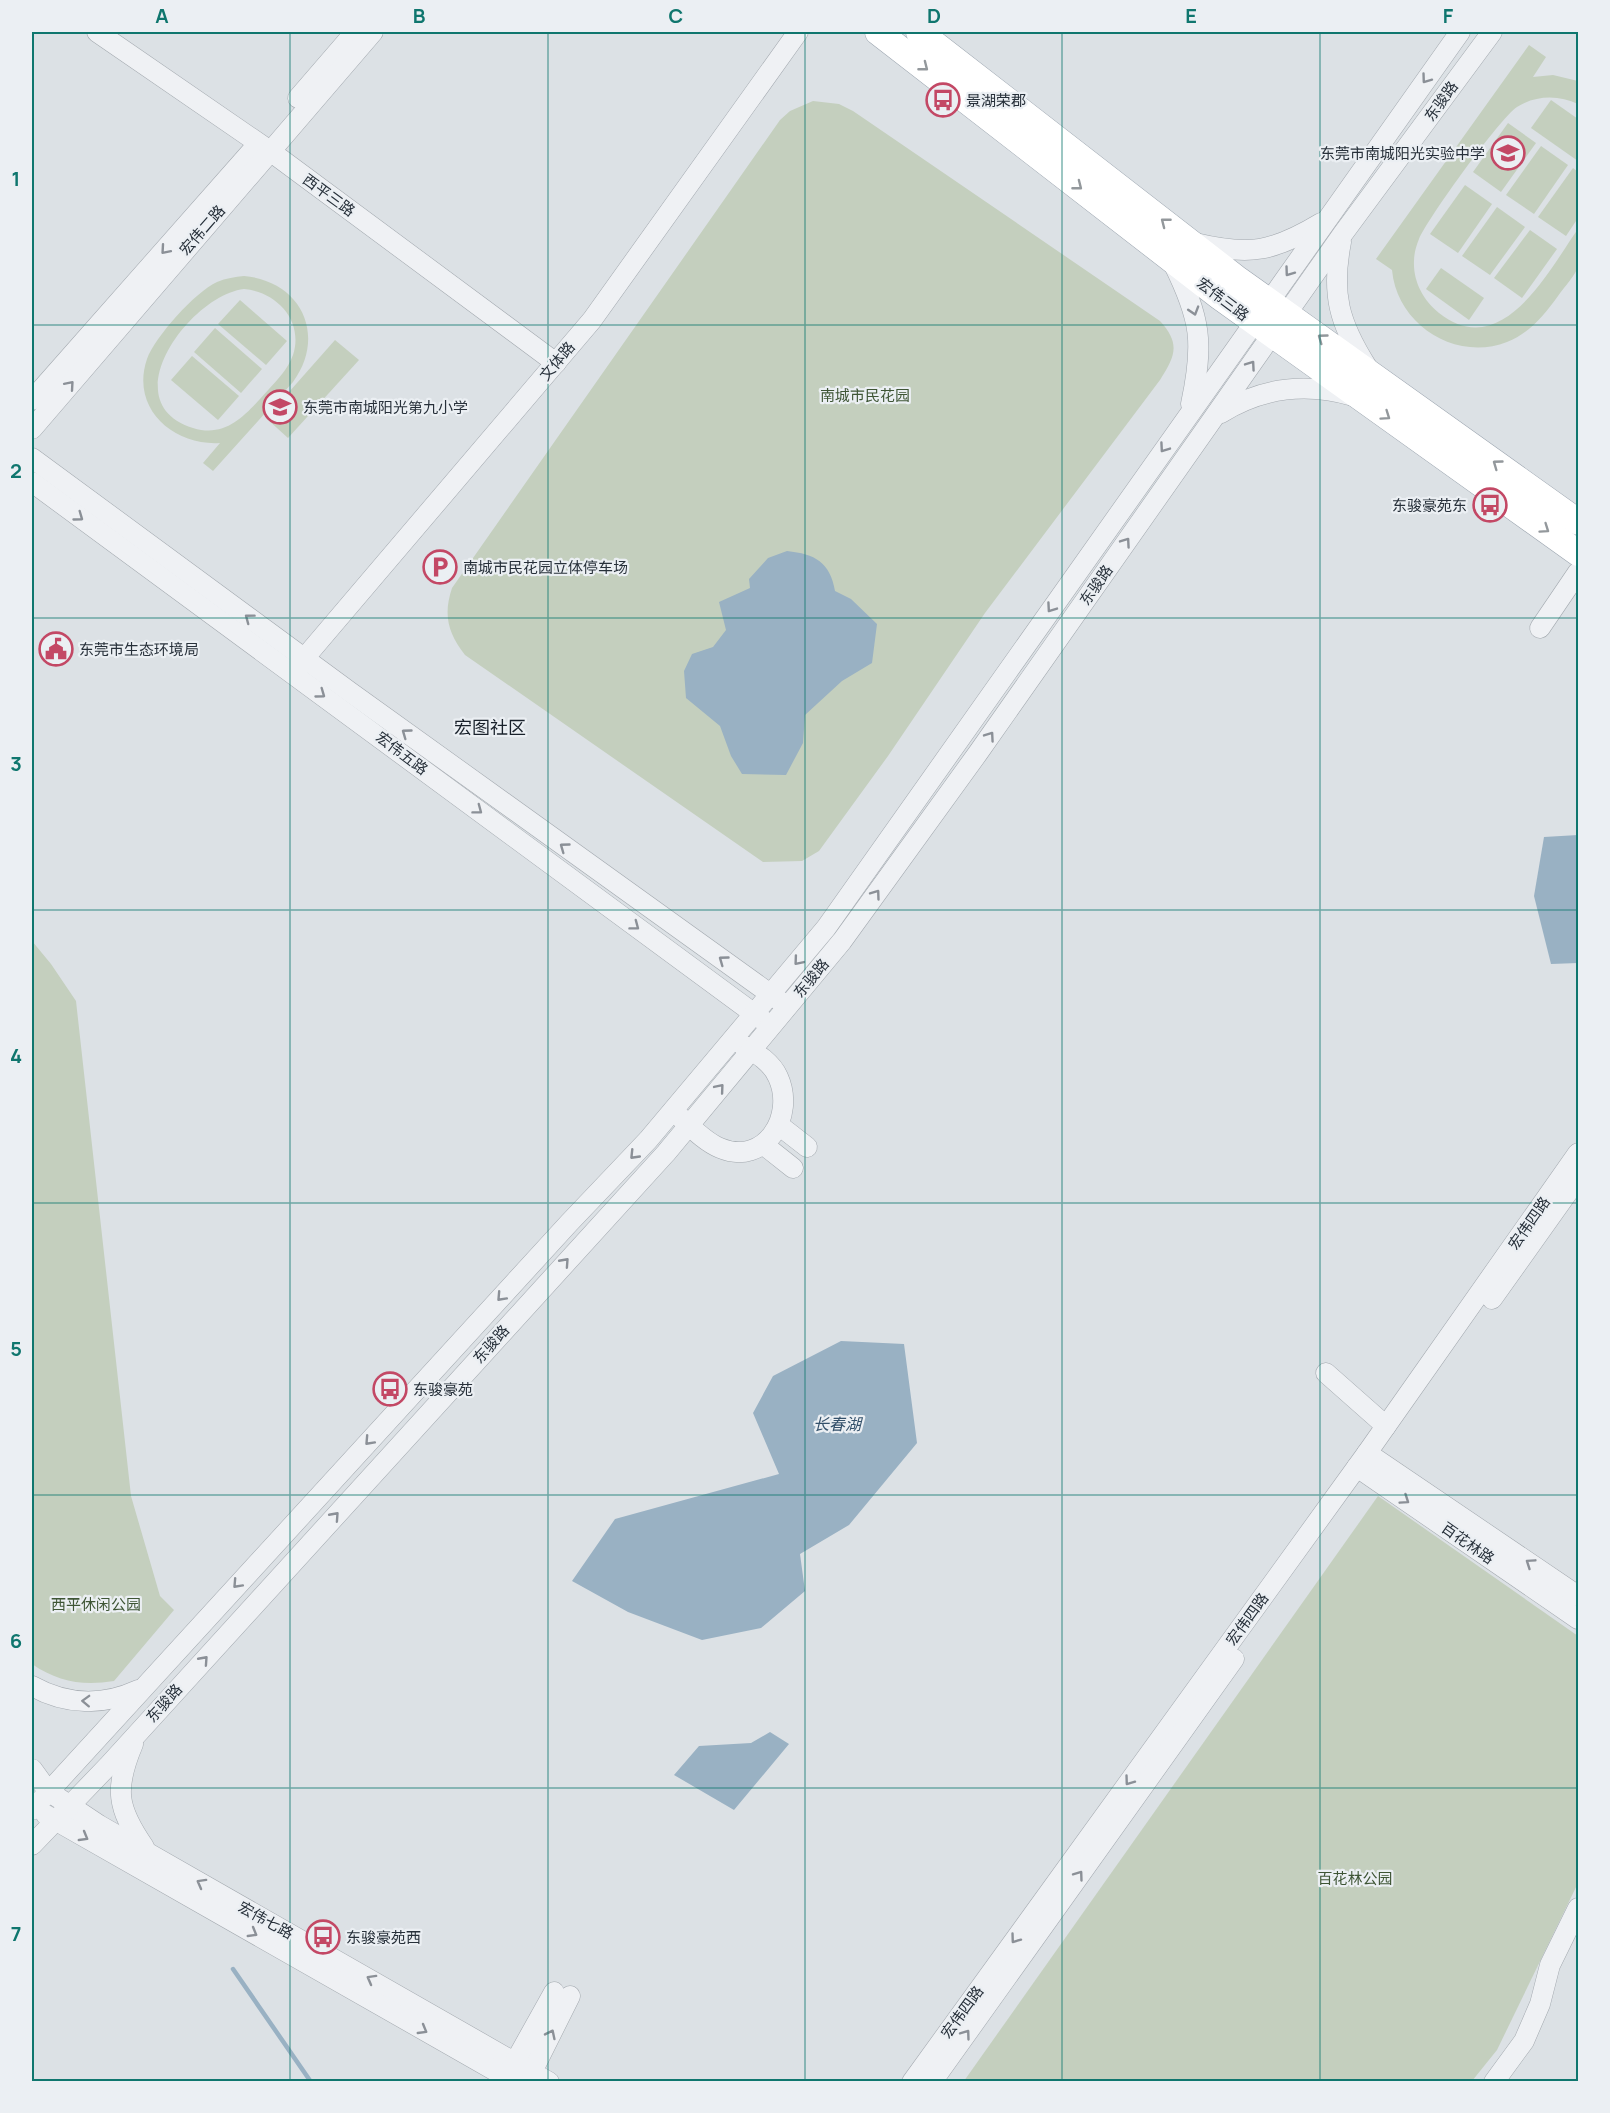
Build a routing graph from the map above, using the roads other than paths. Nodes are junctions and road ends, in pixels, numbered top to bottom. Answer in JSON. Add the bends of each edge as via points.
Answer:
{"nodes":[{"id":1,"x":97,"y":32,"type":"edge"},
{"id":2,"x":354,"y":32,"type":"edge"},
{"id":3,"x":373,"y":32,"type":"edge"},
{"id":4,"x":798,"y":32,"type":"edge"},
{"id":5,"x":878,"y":32,"type":"edge"},
{"id":6,"x":1460,"y":32,"type":"edge"},
{"id":7,"x":1492,"y":32,"type":"edge"},
{"id":8,"x":931,"y":35,"type":"edge"},
{"id":9,"x":264,"y":147,"type":"junction"},
{"id":10,"x":1325,"y":220,"type":"junction"},
{"id":11,"x":1342,"y":235,"type":"junction"},
{"id":12,"x":1191,"y":242,"type":"junction"},
{"id":13,"x":1170,"y":258,"type":"junction"},
{"id":14,"x":1278,"y":307,"type":"junction"},
{"id":15,"x":1263,"y":329,"type":"junction"},
{"id":16,"x":556,"y":363,"type":"junction"},
{"id":17,"x":1370,"y":372,"type":"junction"},
{"id":18,"x":1361,"y":399,"type":"junction"},
{"id":19,"x":32,"y":400,"type":"edge"},
{"id":20,"x":1190,"y":412,"type":"junction"},
{"id":21,"x":1214,"y":418,"type":"junction"},
{"id":22,"x":32,"y":429,"type":"edge"},
{"id":23,"x":32,"y":458,"type":"edge"},
{"id":24,"x":32,"y":482,"type":"edge"},
{"id":25,"x":1578,"y":522,"type":"edge"},
{"id":26,"x":1578,"y":553,"type":"edge"},
{"id":27,"x":1578,"y":572,"type":"edge"},
{"id":28,"x":1540,"y":627,"type":"dead end"},
{"id":29,"x":298,"y":666,"type":"junction"},
{"id":30,"x":771,"y":994,"type":"junction"},
{"id":31,"x":788,"y":1007,"type":"junction"},
{"id":32,"x":754,"y":1014,"type":"junction"},
{"id":33,"x":771,"y":1027,"type":"junction"},
{"id":34,"x":733,"y":1039,"type":"junction"},
{"id":35,"x":752,"y":1050,"type":"junction"},
{"id":36,"x":673,"y":1111,"type":"junction"},
{"id":37,"x":689,"y":1125,"type":"junction"},
{"id":38,"x":780,"y":1126,"type":"junction"},
{"id":39,"x":764,"y":1145,"type":"junction"},
{"id":40,"x":807,"y":1147,"type":"dead end"},
{"id":41,"x":1578,"y":1153,"type":"edge"},
{"id":42,"x":793,"y":1168,"type":"dead end"},
{"id":43,"x":1578,"y":1178,"type":"edge"},
{"id":44,"x":1326,"y":1373,"type":"dead end"},
{"id":45,"x":1386,"y":1426,"type":"junction"},
{"id":46,"x":1367,"y":1463,"type":"junction"},
{"id":47,"x":1578,"y":1596,"type":"edge"},
{"id":48,"x":1578,"y":1619,"type":"edge"},
{"id":49,"x":32,"y":1686,"type":"edge"},
{"id":50,"x":141,"y":1689,"type":"junction"},
{"id":51,"x":136,"y":1734,"type":"junction"},
{"id":52,"x":32,"y":1769,"type":"edge"},
{"id":53,"x":36,"y":1803,"type":"edge"},
{"id":54,"x":70,"y":1806,"type":"junction"},
{"id":55,"x":56,"y":1820,"type":"junction"},
{"id":56,"x":32,"y":1845,"type":"edge"},
{"id":57,"x":147,"y":1852,"type":"junction"},
{"id":58,"x":1578,"y":1908,"type":"edge"},
{"id":59,"x":515,"y":2062,"type":"junction"},
{"id":60,"x":532,"y":2078,"type":"edge"},
{"id":61,"x":912,"y":2082,"type":"edge"},
{"id":62,"x":932,"y":2082,"type":"edge"},
{"id":63,"x":1494,"y":2082,"type":"edge"}],
"edges":[{"from":1,"to":9,"type":"street","name":"西平三路"},
{"from":2,"to":9,"type":"street","name":"宏伟二路"},
{"from":3,"to":9,"type":"street","name":"宏伟二路"},
{"from":4,"to":16,"type":"street","name":"文体路","via":[[592,320]]},
{"from":5,"to":13,"type":"main road","name":"宏伟三路","one_way":true},
{"from":6,"to":10,"type":"street","name":"东骏路","one_way":true},
{"from":7,"to":11,"type":"street","name":"东骏路"},
{"from":12,"to":8,"type":"main road","name":"宏伟三路","one_way":true},
{"from":9,"to":16,"type":"street","name":"西平三路"},
{"from":9,"to":19,"type":"street","name":"宏伟二路","one_way":true},
{"from":22,"to":9,"type":"street","name":"宏伟二路","one_way":true},
{"from":10,"to":12,"type":"street","via":[[1274,247],[1221,250]]},
{"from":10,"to":14,"type":"street","name":"东骏路","one_way":true},
{"from":11,"to":14,"type":"street","name":"东骏路"},
{"from":11,"to":17,"type":"street","via":[[1337,266],[1338,301],[1348,336]]},
{"from":12,"to":14,"type":"main road","name":"宏伟三路"},
{"from":13,"to":15,"type":"main road","name":"宏伟三路"},
{"from":13,"to":20,"type":"street","one_way":true,"via":[[1196,314],[1201,346]]},
{"from":14,"to":15,"type":"street","name":"东骏路"},
{"from":17,"to":14,"type":"main road","name":"宏伟三路","one_way":true},
{"from":15,"to":18,"type":"main road","name":"宏伟三路"},
{"from":15,"to":20,"type":"street","name":"东骏路"},
{"from":21,"to":15,"type":"street","name":"东骏路","one_way":true},
{"from":16,"to":29,"type":"street","name":"文体路"},
{"from":25,"to":17,"type":"main road","name":"宏伟三路","one_way":true},
{"from":18,"to":21,"type":"street","via":[[1313,388],[1282,389],[1242,400]]},
{"from":18,"to":26,"type":"main road","name":"宏伟三路","one_way":true},
{"from":20,"to":30,"type":"street","name":"东骏路","one_way":true,"via":[[826,928]]},
{"from":31,"to":21,"type":"street","name":"东骏路","one_way":true,"via":[[842,942]]},
{"from":29,"to":23,"type":"street","name":"宏伟五路","one_way":true},
{"from":24,"to":29,"type":"street","name":"宏伟五路","one_way":true},
{"from":27,"to":28,"type":"street"},
{"from":30,"to":29,"type":"street","name":"宏伟五路","one_way":true},
{"from":29,"to":32,"type":"street","name":"宏伟五路","one_way":true},
{"from":30,"to":31,"type":"street"},
{"from":30,"to":32,"type":"street","name":"东骏路"},
{"from":31,"to":33,"type":"street","name":"东骏路"},
{"from":32,"to":33,"type":"street","name":"宏伟五路"},
{"from":32,"to":34,"type":"street","name":"东骏路"},
{"from":33,"to":35,"type":"street","name":"东骏路"},
{"from":34,"to":35,"type":"street"},
{"from":34,"to":36,"type":"street","name":"东骏路"},
{"from":37,"to":35,"type":"street","name":"东骏路","one_way":true},
{"from":35,"to":38,"type":"street","via":[[778,1076],[784,1098]]},
{"from":36,"to":37,"type":"street"},
{"from":36,"to":50,"type":"street","name":"东骏路","one_way":true},
{"from":37,"to":39,"type":"street","via":[[718,1148],[735,1152]]},
{"from":51,"to":37,"type":"street","name":"东骏路","one_way":true},
{"from":38,"to":39,"type":"street"},
{"from":38,"to":40,"type":"street"},
{"from":39,"to":42,"type":"street"},
{"from":41,"to":45,"type":"street","name":"宏伟四路"},
{"from":43,"to":46,"type":"street","name":"宏伟四路"},
{"from":44,"to":45,"type":"street"},
{"from":45,"to":46,"type":"street","name":"宏伟四路"},
{"from":47,"to":46,"type":"street","name":"百花林路","one_way":true},
{"from":46,"to":48,"type":"street","name":"百花林路","one_way":true},
{"from":46,"to":61,"type":"street","name":"宏伟四路","one_way":true},
{"from":62,"to":46,"type":"street","name":"宏伟四路","one_way":true},
{"from":50,"to":49,"type":"street","one_way":true,"via":[[113,1699],[83,1702]]},
{"from":50,"to":53,"type":"street","name":"东骏路"},
{"from":51,"to":54,"type":"street","name":"东骏路"},
{"from":51,"to":57,"type":"street","via":[[121,1778],[121,1807]]},
{"from":52,"to":53,"type":"street"},
{"from":53,"to":54,"type":"street","name":"宏伟七路"},
{"from":53,"to":55,"type":"street","name":"宏伟七路"},
{"from":54,"to":55,"type":"street","name":"东骏路"},
{"from":54,"to":57,"type":"street","name":"宏伟七路"},
{"from":55,"to":56,"type":"street","name":"东骏路"},
{"from":55,"to":60,"type":"street","name":"宏伟七路","one_way":true},
{"from":59,"to":57,"type":"street","name":"宏伟七路","one_way":true},
{"from":58,"to":63,"type":"street","via":[[1550,1965],[1540,2004],[1524,2041]]},
{"from":59,"to":60,"type":"street","name":"宏伟七路"},
{"from":60,"to":59,"type":"street","one_way":true,"via":[[562,1994]]}]}
